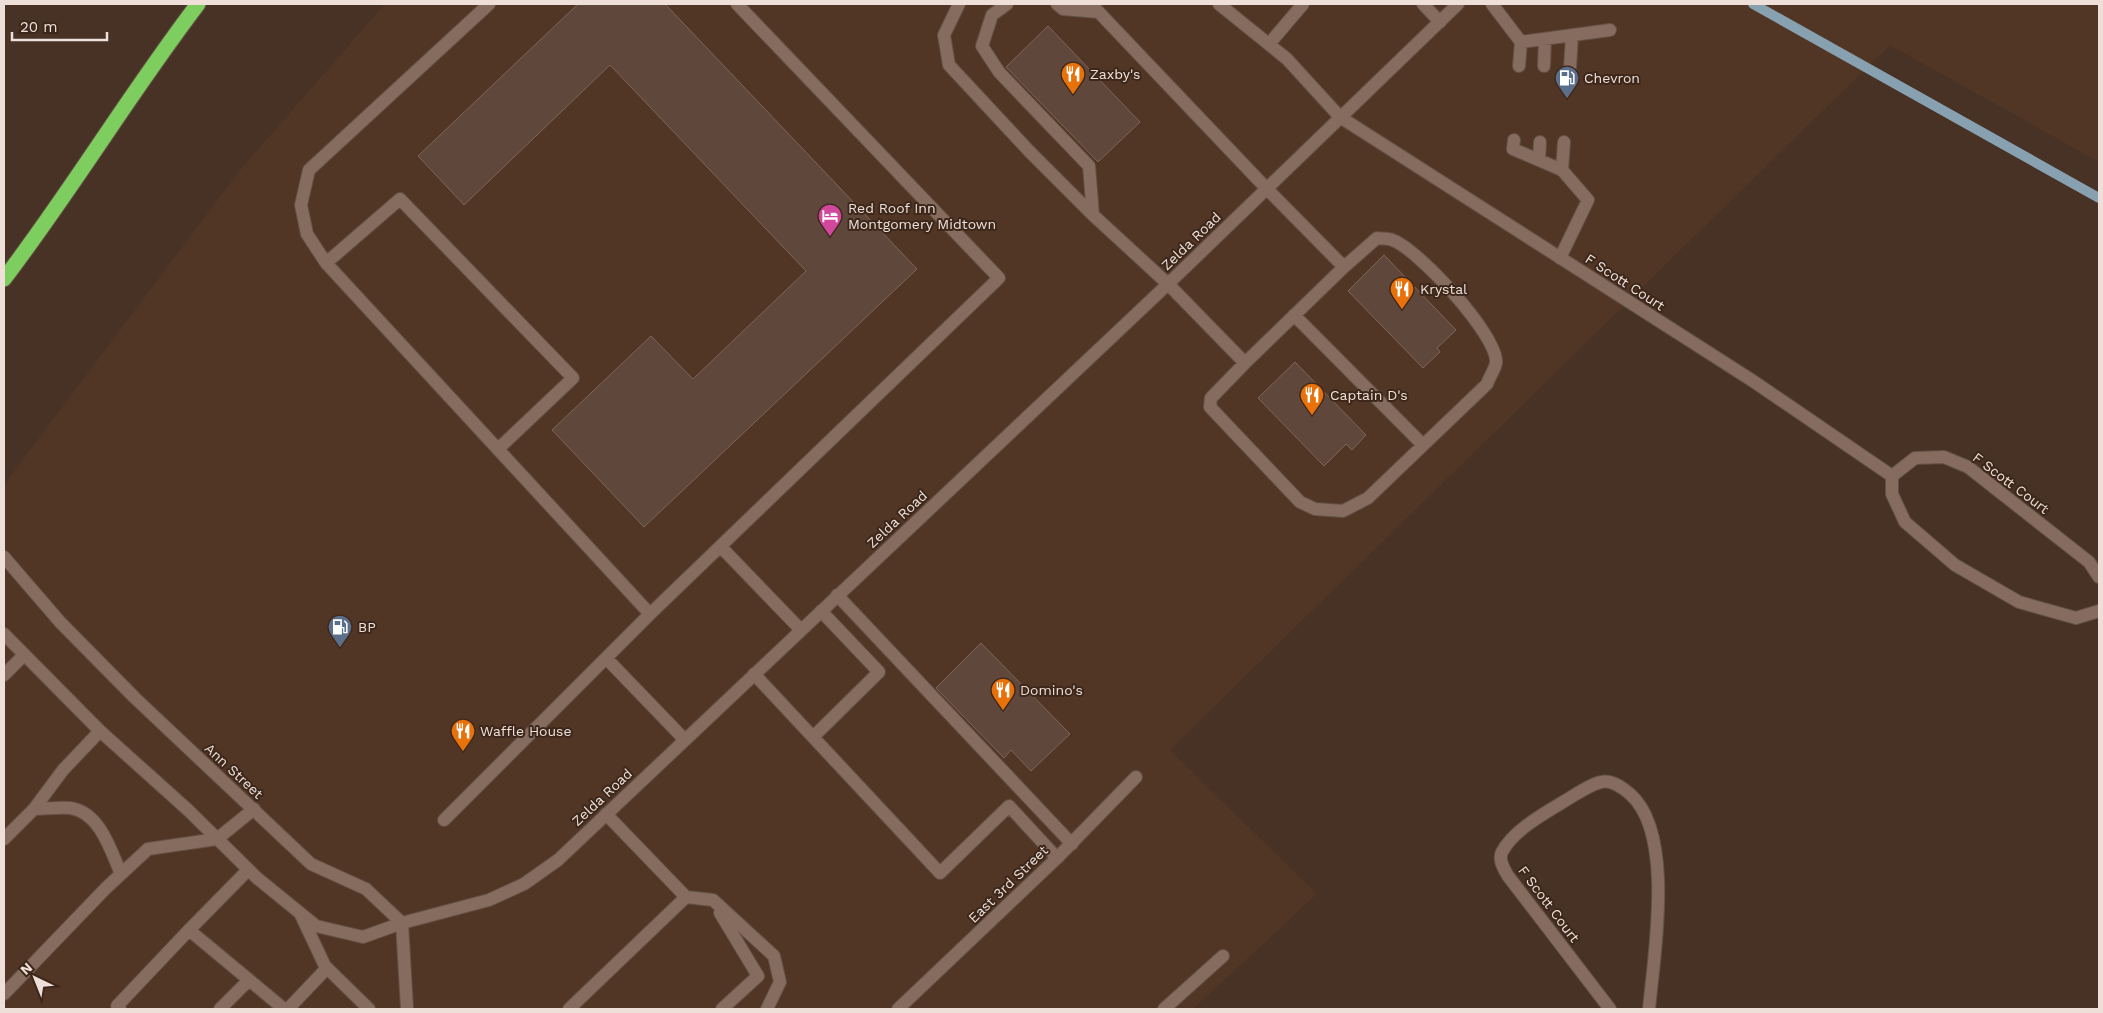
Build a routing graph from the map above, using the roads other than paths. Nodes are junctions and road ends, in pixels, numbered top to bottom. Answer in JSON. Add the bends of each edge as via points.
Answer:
{"nodes":[{"id":1,"x":198,"y":4,"type":"edge"},
{"id":2,"x":489,"y":4,"type":"edge"},
{"id":3,"x":737,"y":4,"type":"edge"},
{"id":4,"x":958,"y":4,"type":"edge"},
{"id":5,"x":1008,"y":4,"type":"edge"},
{"id":6,"x":1057,"y":4,"type":"edge"},
{"id":7,"x":1303,"y":4,"type":"edge"},
{"id":8,"x":1423,"y":4,"type":"edge"},
{"id":9,"x":1458,"y":4,"type":"edge"},
{"id":10,"x":1492,"y":4,"type":"edge"},
{"id":11,"x":1223,"y":5,"type":"edge"},
{"id":12,"x":1095,"y":8,"type":"edge"},
{"id":13,"x":1440,"y":22,"type":"junction"},
{"id":14,"x":1610,"y":30,"type":"dead end"},
{"id":15,"x":1572,"y":36,"type":"junction"},
{"id":16,"x":1545,"y":39,"type":"junction"},
{"id":17,"x":1520,"y":42,"type":"junction"},
{"id":18,"x":1269,"y":44,"type":"junction"},
{"id":19,"x":1519,"y":66,"type":"dead end"},
{"id":20,"x":1544,"y":66,"type":"dead end"},
{"id":21,"x":1570,"y":68,"type":"dead end"},
{"id":22,"x":1340,"y":117,"type":"junction"},
{"id":23,"x":1514,"y":140,"type":"dead end"},
{"id":24,"x":1540,"y":142,"type":"dead end"},
{"id":25,"x":1564,"y":142,"type":"dead end"},
{"id":26,"x":1539,"y":160,"type":"junction"},
{"id":27,"x":1562,"y":170,"type":"junction"},
{"id":28,"x":1267,"y":189,"type":"junction"},
{"id":29,"x":1093,"y":215,"type":"junction"},
{"id":30,"x":1560,"y":258,"type":"junction"},
{"id":31,"x":326,"y":263,"type":"junction"},
{"id":32,"x":1344,"y":267,"type":"junction"},
{"id":33,"x":4,"y":280,"type":"edge"},
{"id":34,"x":1168,"y":284,"type":"junction"},
{"id":35,"x":1294,"y":314,"type":"junction"},
{"id":36,"x":1245,"y":363,"type":"junction"},
{"id":37,"x":1423,"y":445,"type":"junction"},
{"id":38,"x":498,"y":449,"type":"junction"},
{"id":39,"x":1892,"y":476,"type":"junction"},
{"id":40,"x":721,"y":548,"type":"junction"},
{"id":41,"x":4,"y":557,"type":"edge"},
{"id":42,"x":2099,"y":577,"type":"edge"},
{"id":43,"x":837,"y":596,"type":"junction"},
{"id":44,"x":821,"y":610,"type":"junction"},
{"id":45,"x":2099,"y":611,"type":"edge"},
{"id":46,"x":650,"y":614,"type":"junction"},
{"id":47,"x":801,"y":630,"type":"junction"},
{"id":48,"x":4,"y":634,"type":"edge"},
{"id":49,"x":24,"y":655,"type":"junction"},
{"id":50,"x":606,"y":658,"type":"junction"},
{"id":51,"x":754,"y":674,"type":"junction"},
{"id":52,"x":4,"y":675,"type":"edge"},
{"id":53,"x":100,"y":731,"type":"junction"},
{"id":54,"x":813,"y":737,"type":"junction"},
{"id":55,"x":685,"y":740,"type":"junction"},
{"id":56,"x":1136,"y":777,"type":"dead end"},
{"id":57,"x":34,"y":809,"type":"junction"},
{"id":58,"x":254,"y":810,"type":"junction"},
{"id":59,"x":606,"y":814,"type":"junction"},
{"id":60,"x":444,"y":820,"type":"dead end"},
{"id":61,"x":4,"y":839,"type":"edge"},
{"id":62,"x":217,"y":839,"type":"junction"},
{"id":63,"x":1072,"y":844,"type":"junction"},
{"id":64,"x":1057,"y":858,"type":"junction"},
{"id":65,"x":248,"y":870,"type":"junction"},
{"id":66,"x":121,"y":874,"type":"junction"},
{"id":67,"x":686,"y":897,"type":"junction"},
{"id":68,"x":713,"y":900,"type":"junction"},
{"id":69,"x":300,"y":913,"type":"junction"},
{"id":70,"x":402,"y":923,"type":"junction"},
{"id":71,"x":189,"y":930,"type":"junction"},
{"id":72,"x":1223,"y":956,"type":"dead end"},
{"id":73,"x":327,"y":968,"type":"junction"},
{"id":74,"x":249,"y":980,"type":"junction"},
{"id":75,"x":4,"y":994,"type":"edge"},
{"id":76,"x":120,"y":1009,"type":"edge"},
{"id":77,"x":220,"y":1009,"type":"edge"},
{"id":78,"x":284,"y":1009,"type":"edge"},
{"id":79,"x":288,"y":1009,"type":"edge"},
{"id":80,"x":369,"y":1009,"type":"edge"},
{"id":81,"x":407,"y":1009,"type":"edge"},
{"id":82,"x":569,"y":1009,"type":"edge"},
{"id":83,"x":722,"y":1009,"type":"edge"},
{"id":84,"x":767,"y":1009,"type":"edge"},
{"id":85,"x":898,"y":1009,"type":"edge"},
{"id":86,"x":1164,"y":1009,"type":"edge"},
{"id":87,"x":1610,"y":1009,"type":"edge"},
{"id":88,"x":1649,"y":1009,"type":"edge"}],
"edges":[{"from":1,"to":33,"type":"highway"},
{"from":2,"to":31,"type":"main road","via":[[309,170],[301,205],[308,234]]},
{"from":3,"to":40,"type":"main road","via":[[999,278]]},
{"from":4,"to":29,"type":"main road","via":[[944,35],[950,65]]},
{"from":5,"to":29,"type":"main road","via":[[992,15],[982,46],[999,72],[1089,166]]},
{"from":6,"to":12,"type":"main road","via":[[1063,9]]},
{"from":7,"to":18,"type":"main road"},
{"from":8,"to":13,"type":"main road"},
{"from":9,"to":13,"type":"main road","name":"Zelda Road"},
{"from":10,"to":17,"type":"main road"},
{"from":11,"to":18,"type":"main road","name":"F Scott Court"},
{"from":12,"to":28,"type":"main road"},
{"from":13,"to":22,"type":"main road","name":"Zelda Road"},
{"from":14,"to":15,"type":"main road"},
{"from":15,"to":16,"type":"main road"},
{"from":15,"to":21,"type":"main road"},
{"from":16,"to":17,"type":"main road"},
{"from":16,"to":20,"type":"main road"},
{"from":17,"to":19,"type":"main road"},
{"from":18,"to":22,"type":"main road","name":"F Scott Court"},
{"from":22,"to":28,"type":"main road","name":"Zelda Road"},
{"from":22,"to":30,"type":"main road","name":"F Scott Court"},
{"from":23,"to":26,"type":"main road","via":[[1513,150]]},
{"from":24,"to":26,"type":"main road"},
{"from":25,"to":27,"type":"main road"},
{"from":26,"to":27,"type":"main road"},
{"from":27,"to":30,"type":"main road","via":[[1588,200]]},
{"from":28,"to":32,"type":"main road"},
{"from":28,"to":34,"type":"main road","name":"Zelda Road"},
{"from":29,"to":34,"type":"main road"},
{"from":30,"to":39,"type":"main road","name":"F Scott Court","via":[[1753,381]]},
{"from":31,"to":38,"type":"main road"},
{"from":31,"to":38,"type":"main road","via":[[400,199],[573,378]]},
{"from":32,"to":35,"type":"main road"},
{"from":32,"to":37,"type":"main road","via":[[1377,238],[1393,240],[1435,274],[1472,313],[1489,339],[1496,362],[1487,384]]},
{"from":34,"to":36,"type":"main road"},
{"from":34,"to":43,"type":"main road","name":"Zelda Road"},
{"from":35,"to":36,"type":"main road"},
{"from":35,"to":37,"type":"main road"},
{"from":36,"to":37,"type":"main road","via":[[1212,398],[1210,406],[1300,502],[1315,509],[1343,510],[1368,498]]},
{"from":38,"to":46,"type":"main road"},
{"from":39,"to":42,"type":"main road","name":"F Scott Court","via":[[1915,458],[1944,457],[1968,467],[2089,562]]},
{"from":39,"to":45,"type":"main road","via":[[1892,494],[1905,522],[1955,565],[2019,602],[2076,618]]},
{"from":40,"to":46,"type":"main road"},
{"from":40,"to":47,"type":"main road"},
{"from":41,"to":58,"type":"main road","name":"Ann Street","via":[[60,622],[135,698]]},
{"from":43,"to":44,"type":"main road","name":"Zelda Road"},
{"from":43,"to":63,"type":"main road"},
{"from":44,"to":47,"type":"main road","name":"Zelda Road"},
{"from":44,"to":54,"type":"main road","via":[[879,672]]},
{"from":46,"to":50,"type":"main road"},
{"from":47,"to":51,"type":"main road","name":"Zelda Road"},
{"from":48,"to":49,"type":"main road"},
{"from":49,"to":52,"type":"main road"},
{"from":49,"to":53,"type":"main road"},
{"from":50,"to":55,"type":"main road"},
{"from":50,"to":60,"type":"main road"},
{"from":51,"to":54,"type":"main road"},
{"from":51,"to":55,"type":"main road","name":"Zelda Road"},
{"from":53,"to":57,"type":"main road","via":[[63,770]]},
{"from":53,"to":62,"type":"main road"},
{"from":54,"to":64,"type":"main road","via":[[940,873],[1009,806]]},
{"from":55,"to":59,"type":"main road","name":"Zelda Road"},
{"from":56,"to":63,"type":"main road","name":"East 3rd Street"},
{"from":57,"to":61,"type":"main road"},
{"from":57,"to":66,"type":"main road","via":[[72,808],[93,820],[106,838]]},
{"from":58,"to":62,"type":"main road"},
{"from":58,"to":70,"type":"main road","name":"Ann Street","via":[[311,864],[366,889]]},
{"from":59,"to":67,"type":"main road"},
{"from":59,"to":70,"type":"main road","name":"Zelda Road","via":[[558,860],[524,884],[489,900]]},
{"from":62,"to":65,"type":"main road"},
{"from":62,"to":66,"type":"main road","via":[[148,849]]},
{"from":63,"to":64,"type":"main road","name":"East 3rd Street"},
{"from":64,"to":85,"type":"main road","name":"East 3rd Street"},
{"from":65,"to":69,"type":"main road"},
{"from":65,"to":71,"type":"main road"},
{"from":66,"to":75,"type":"main road"},
{"from":67,"to":68,"type":"main road"},
{"from":67,"to":82,"type":"main road"},
{"from":68,"to":83,"type":"main road","via":[[758,976]]},
{"from":68,"to":84,"type":"main road","via":[[774,956],[780,982]]},
{"from":69,"to":70,"type":"main road","name":"Zelda Road","via":[[316,926],[363,937]]},
{"from":69,"to":73,"type":"main road"},
{"from":70,"to":81,"type":"main road"},
{"from":71,"to":74,"type":"main road"},
{"from":71,"to":76,"type":"main road","via":[[117,1006]]},
{"from":72,"to":86,"type":"main road"},
{"from":73,"to":79,"type":"main road"},
{"from":73,"to":80,"type":"main road"},
{"from":74,"to":77,"type":"main road"},
{"from":74,"to":78,"type":"main road"},
{"from":87,"to":88,"type":"main road","name":"F Scott Court","via":[[1508,876],[1501,854],[1512,837],[1598,781],[1621,786],[1636,799],[1651,828],[1657,855],[1657,918]]}]}
